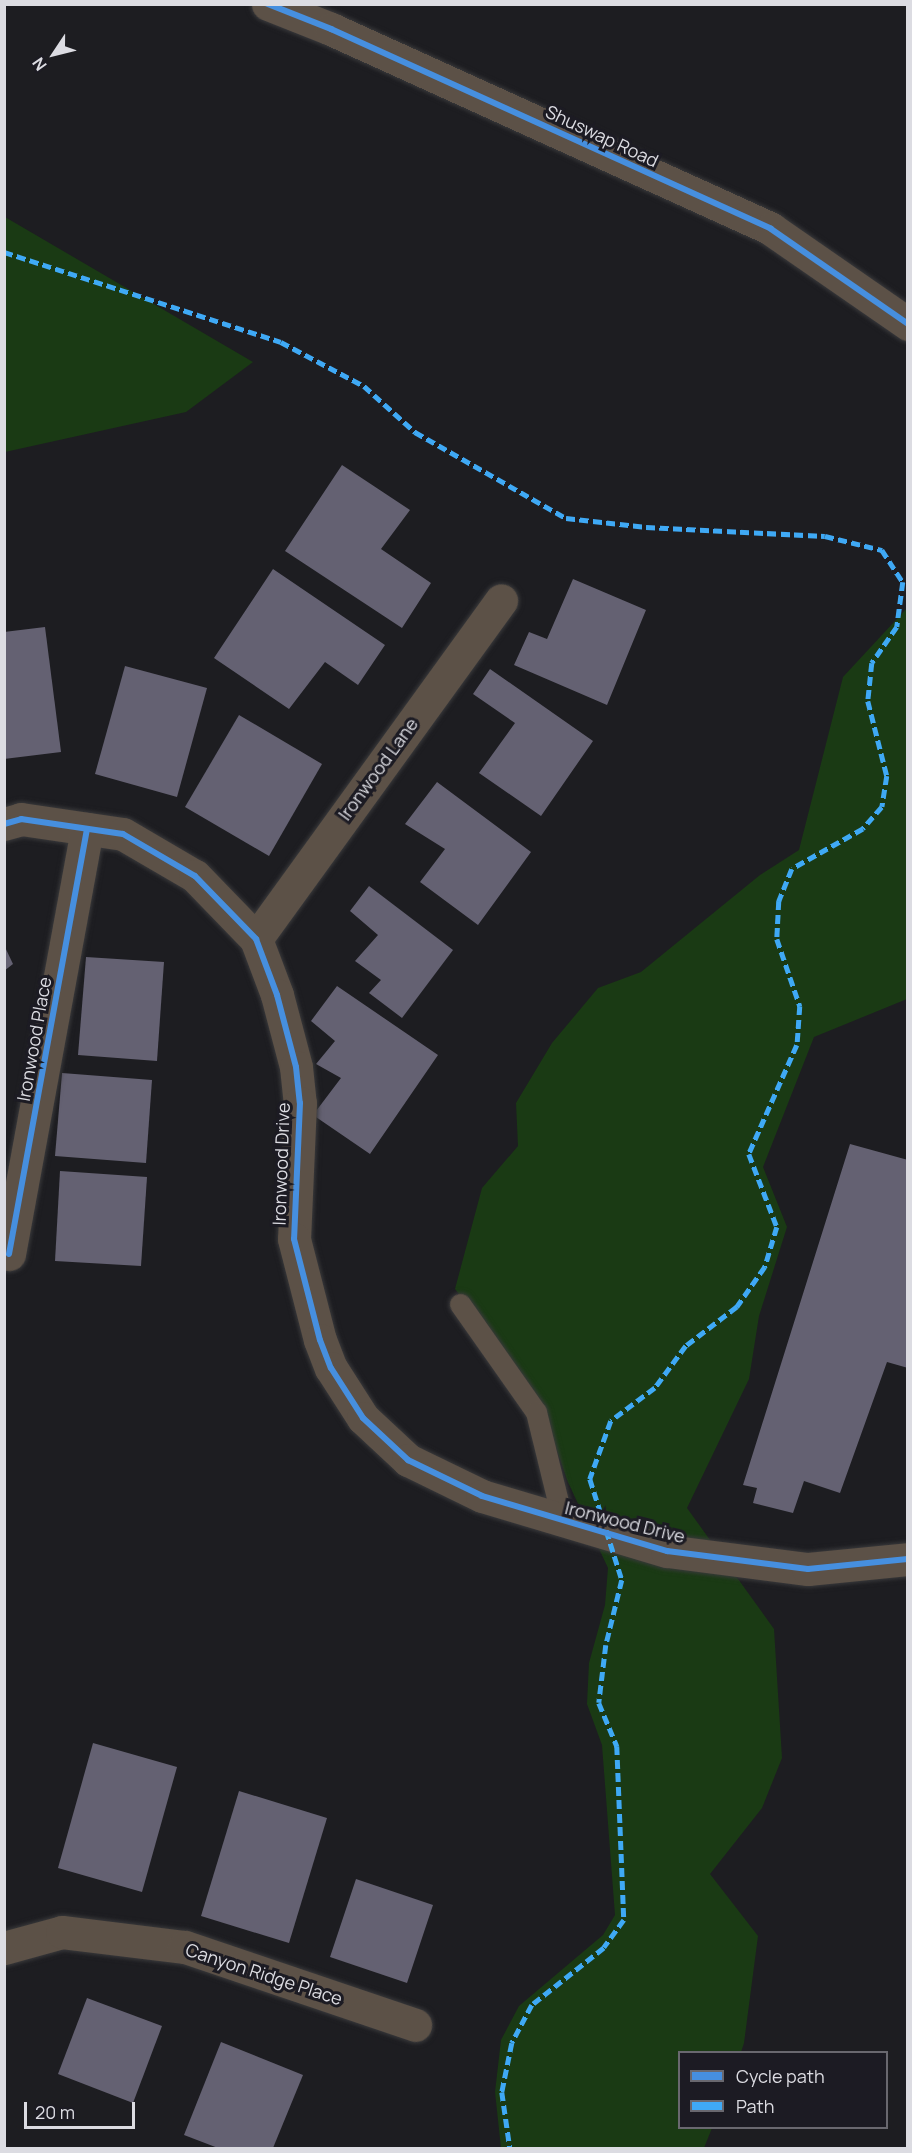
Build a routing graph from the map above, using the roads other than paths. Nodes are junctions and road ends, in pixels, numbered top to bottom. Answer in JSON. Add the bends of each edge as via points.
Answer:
{"nodes":[{"id":1,"x":268,"y":4,"type":"edge"},
{"id":2,"x":908,"y":324,"type":"edge"},
{"id":3,"x":501,"y":600,"type":"dead end"},
{"id":4,"x":4,"y":824,"type":"edge"},
{"id":5,"x":87,"y":829,"type":"junction"},
{"id":6,"x":256,"y":939,"type":"junction"},
{"id":7,"x":9,"y":1254,"type":"dead end"},
{"id":8,"x":460,"y":1304,"type":"dead end"},
{"id":9,"x":563,"y":1522,"type":"junction"},
{"id":10,"x":908,"y":1559,"type":"edge"},
{"id":11,"x":4,"y":1948,"type":"edge"},
{"id":12,"x":415,"y":2025,"type":"dead end"}],
"edges":[{"from":1,"to":2,"type":"street","name":"Shuswap Road","via":[[331,29],[771,230]]},
{"from":3,"to":6,"type":"street","name":"Ironwood Lane"},
{"from":4,"to":5,"type":"street","name":"Ironwood Drive","via":[[21,819]]},
{"from":5,"to":6,"type":"street","name":"Ironwood Drive","via":[[123,834],[195,876]]},
{"from":5,"to":7,"type":"street","name":"Ironwood Place"},
{"from":6,"to":9,"type":"street","name":"Ironwood Drive","via":[[283,1013],[296,1067],[300,1103],[294,1239],[331,1368],[363,1418],[408,1460],[472,1492]]},
{"from":8,"to":9,"type":"lane","via":[[536,1412]]},
{"from":9,"to":10,"type":"street","name":"Ironwood Drive","via":[[667,1551],[808,1569]]},
{"from":11,"to":12,"type":"street","name":"Canyon Ridge Place","via":[[62,1932],[185,1947]]}]}
